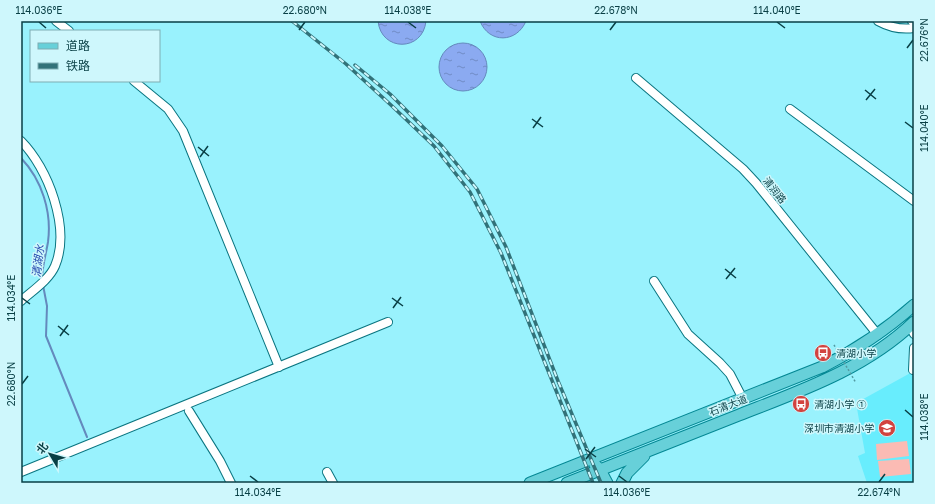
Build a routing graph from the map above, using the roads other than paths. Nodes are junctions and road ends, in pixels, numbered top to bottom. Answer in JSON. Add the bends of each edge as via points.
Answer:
{"nodes":[{"id":1,"x":56,"y":21,"type":"edge"},
{"id":2,"x":878,"y":21,"type":"edge"},
{"id":3,"x":914,"y":28,"type":"edge"},
{"id":4,"x":68,"y":30,"type":"edge"},
{"id":5,"x":636,"y":78,"type":"dead end"},
{"id":6,"x":135,"y":82,"type":"edge"},
{"id":7,"x":790,"y":108,"type":"dead end"},
{"id":8,"x":21,"y":141,"type":"edge"},
{"id":9,"x":914,"y":201,"type":"edge"},
{"id":10,"x":654,"y":281,"type":"dead end"},
{"id":11,"x":21,"y":301,"type":"edge"},
{"id":12,"x":914,"y":305,"type":"edge"},
{"id":13,"x":388,"y":322,"type":"dead end"},
{"id":14,"x":913,"y":328,"type":"edge"},
{"id":15,"x":878,"y":335,"type":"junction"},
{"id":16,"x":914,"y":348,"type":"edge"},
{"id":17,"x":279,"y":367,"type":"junction"},
{"id":18,"x":913,"y":370,"type":"dead end"},
{"id":19,"x":743,"y":399,"type":"junction"},
{"id":20,"x":190,"y":411,"type":"dead end"},
{"id":21,"x":655,"y":449,"type":"junction"},
{"id":22,"x":585,"y":460,"type":"junction"},
{"id":23,"x":600,"y":470,"type":"junction"},
{"id":24,"x":21,"y":472,"type":"edge"},
{"id":25,"x":327,"y":472,"type":"dead end"},
{"id":26,"x":581,"y":480,"type":"edge"},
{"id":27,"x":231,"y":483,"type":"edge"},
{"id":28,"x":333,"y":483,"type":"edge"},
{"id":29,"x":530,"y":483,"type":"edge"},
{"id":30,"x":567,"y":483,"type":"edge"},
{"id":31,"x":607,"y":483,"type":"edge"},
{"id":32,"x":622,"y":483,"type":"edge"}],
"edges":[{"from":1,"to":4,"type":"street"},
{"from":2,"to":3,"type":"street","via":[[896,28]]},
{"from":5,"to":15,"type":"street","name":"清润路","via":[[743,169]]},
{"from":6,"to":17,"type":"street","via":[[168,109],[183,131]]},
{"from":7,"to":9,"type":"street"},
{"from":8,"to":11,"type":"street","via":[[42,168],[54,197],[59,230],[55,265],[48,276]]},
{"from":10,"to":19,"type":"street","via":[[688,334],[730,374]]},
{"from":12,"to":15,"type":"main road","name":"石清大道"},
{"from":13,"to":17,"type":"street"},
{"from":14,"to":21,"type":"main road","name":"石清大道","via":[[872,355],[829,378]]},
{"from":15,"to":19,"type":"main road","name":"石清大道","via":[[822,367]]},
{"from":16,"to":18,"type":"street"},
{"from":17,"to":24,"type":"street"},
{"from":19,"to":22,"type":"main road","name":"石清大道"},
{"from":20,"to":27,"type":"street"},
{"from":21,"to":23,"type":"main road","name":"石清大道"},
{"from":21,"to":32,"type":"main road","via":[[636,463]]},
{"from":22,"to":23,"type":"main road"},
{"from":22,"to":26,"type":"main road","via":[[580,472]]},
{"from":22,"to":29,"type":"main road","name":"石清大道"},
{"from":23,"to":26,"type":"main road","name":"石清大道"},
{"from":23,"to":31,"type":"main road"},
{"from":25,"to":28,"type":"street"},
{"from":26,"to":30,"type":"main road","name":"石清大道"}]}
